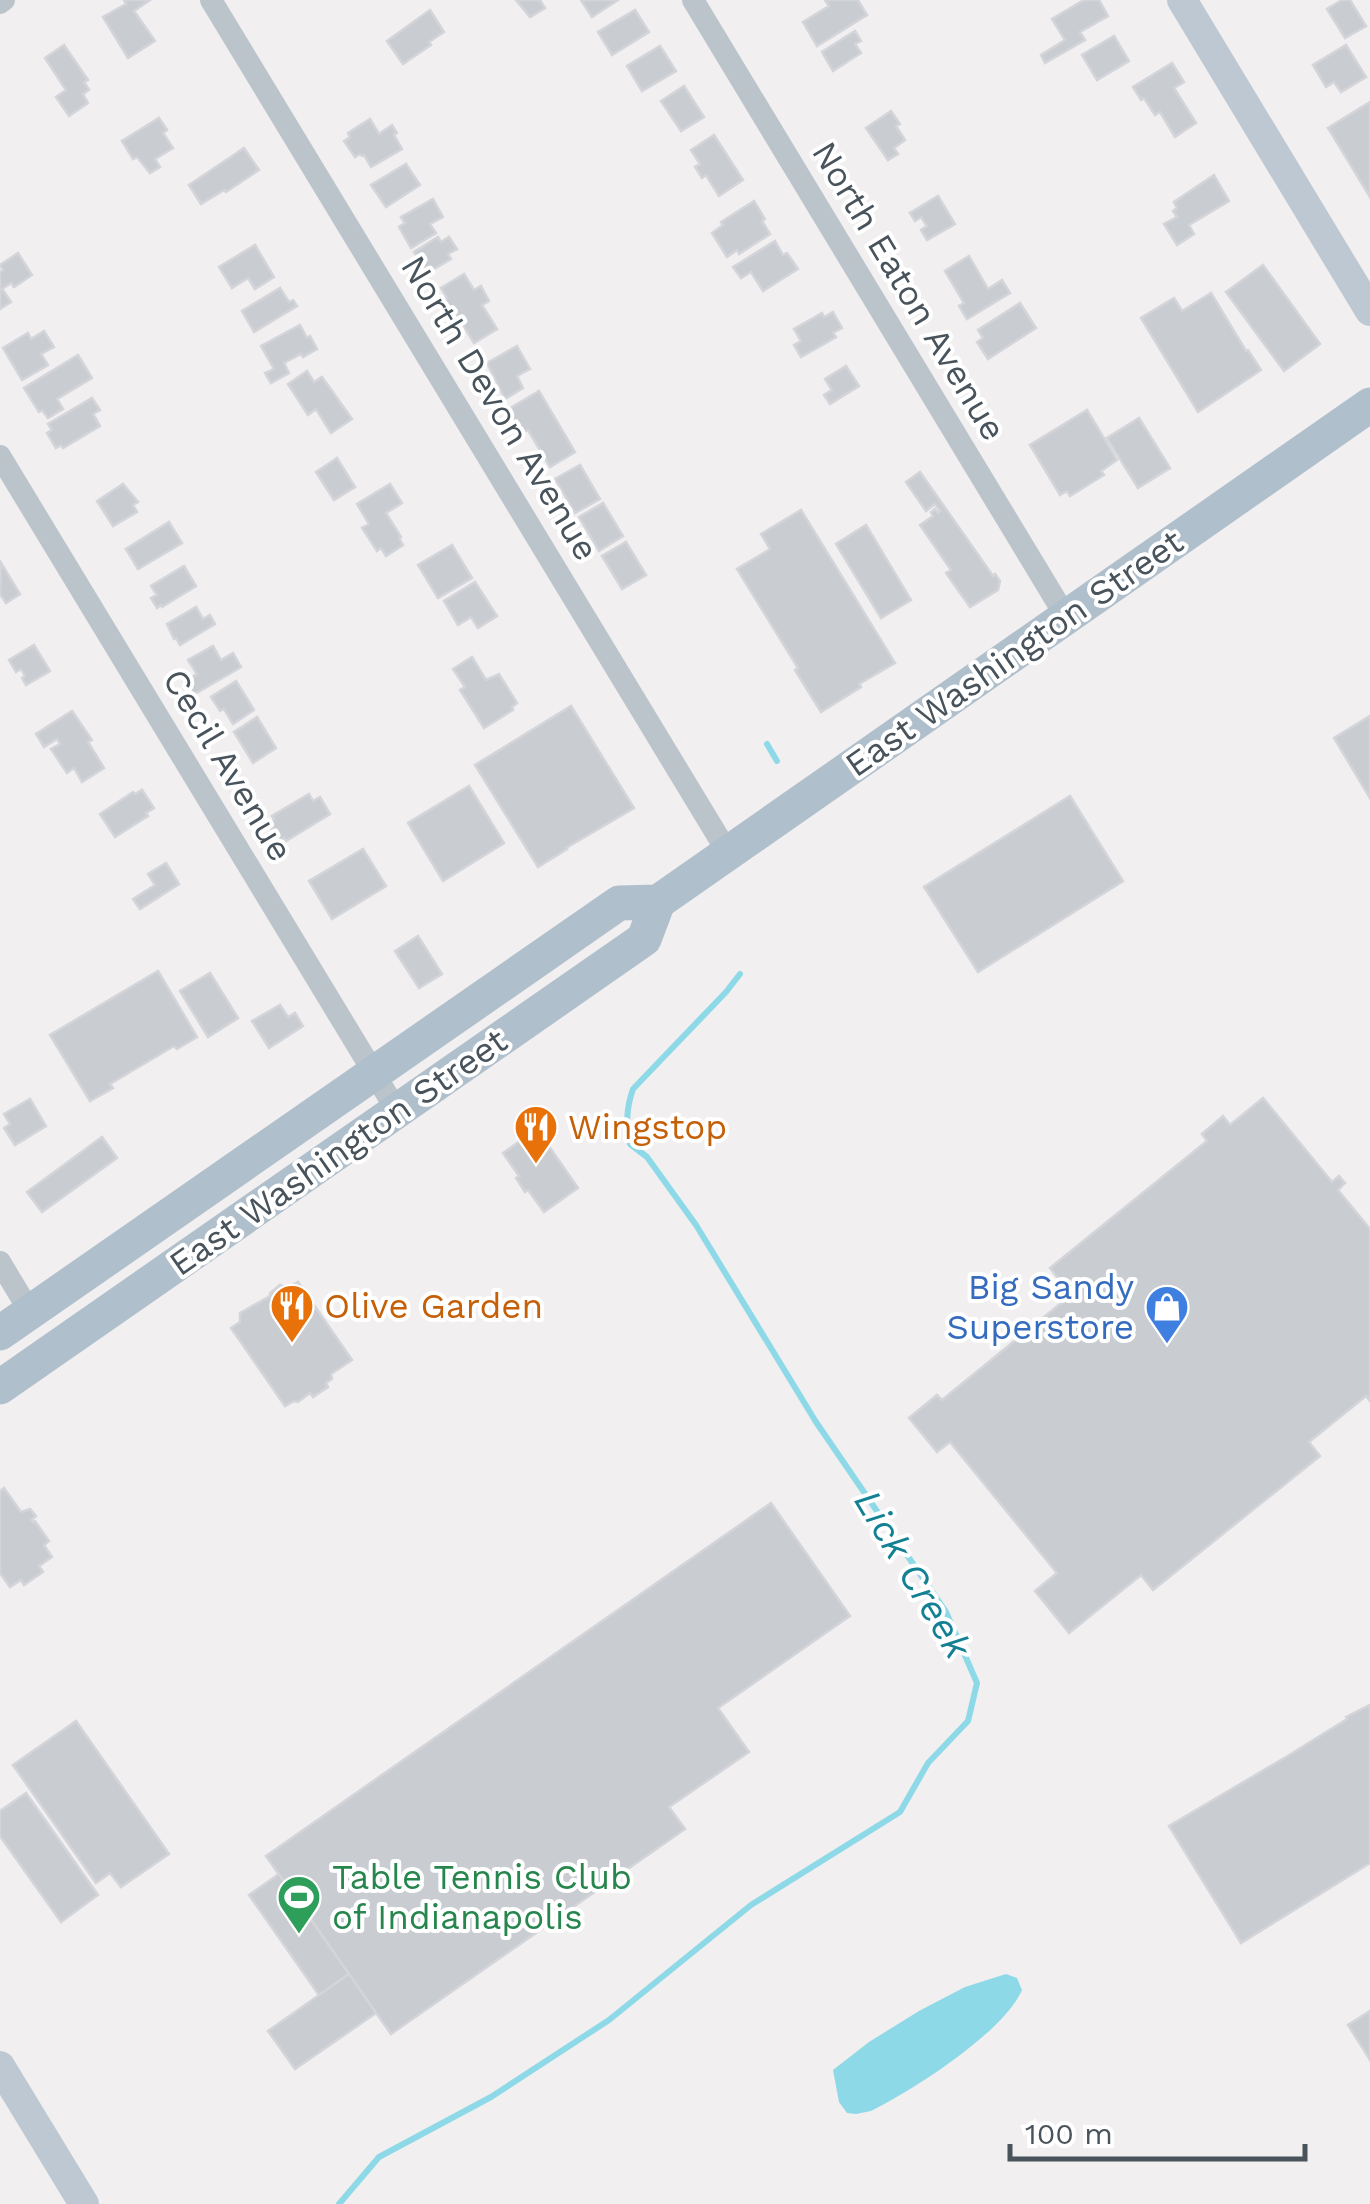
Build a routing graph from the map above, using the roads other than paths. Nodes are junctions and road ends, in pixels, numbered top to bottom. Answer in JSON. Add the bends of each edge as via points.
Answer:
{"nodes":[{"id":1,"x":211,"y":0,"type":"edge"},
{"id":2,"x":693,"y":0,"type":"edge"},
{"id":3,"x":1182,"y":0,"type":"edge"},
{"id":4,"x":1370,"y":310,"type":"edge"},
{"id":5,"x":1370,"y":405,"type":"edge"},
{"id":6,"x":0,"y":456,"type":"edge"},
{"id":7,"x":1066,"y":617,"type":"junction"},
{"id":8,"x":728,"y":853,"type":"junction"},
{"id":9,"x":658,"y":902,"type":"junction"},
{"id":10,"x":374,"y":1074,"type":"junction"},
{"id":11,"x":397,"y":1110,"type":"junction"},
{"id":12,"x":0,"y":1262,"type":"edge"},
{"id":13,"x":30,"y":1312,"type":"junction"},
{"id":14,"x":0,"y":1333,"type":"edge"},
{"id":15,"x":0,"y":1387,"type":"edge"},
{"id":16,"x":0,"y":2066,"type":"edge"},
{"id":17,"x":84,"y":2204,"type":"edge"}],
"edges":[{"from":1,"to":8,"type":"street","name":"North Devon Avenue"},
{"from":2,"to":7,"type":"street","name":"North Eaton Avenue"},
{"from":3,"to":4,"type":"street"},
{"from":5,"to":7,"type":"main road","name":"East Washington Street"},
{"from":6,"to":10,"type":"street","name":"Cecil Avenue"},
{"from":7,"to":8,"type":"main road","name":"East Washington Street"},
{"from":8,"to":9,"type":"main road","name":"East Washington Street"},
{"from":9,"to":10,"type":"main road","name":"East Washington Street","via":[[619,903]]},
{"from":9,"to":11,"type":"main road","name":"East Washington Street","via":[[644,939]]},
{"from":10,"to":11,"type":"street","name":"Cecil Avenue"},
{"from":10,"to":13,"type":"main road","name":"East Washington Street"},
{"from":11,"to":15,"type":"main road","name":"East Washington Street"},
{"from":12,"to":13,"type":"street"},
{"from":13,"to":14,"type":"main road","name":"East Washington Street"},
{"from":16,"to":17,"type":"street"}]}
